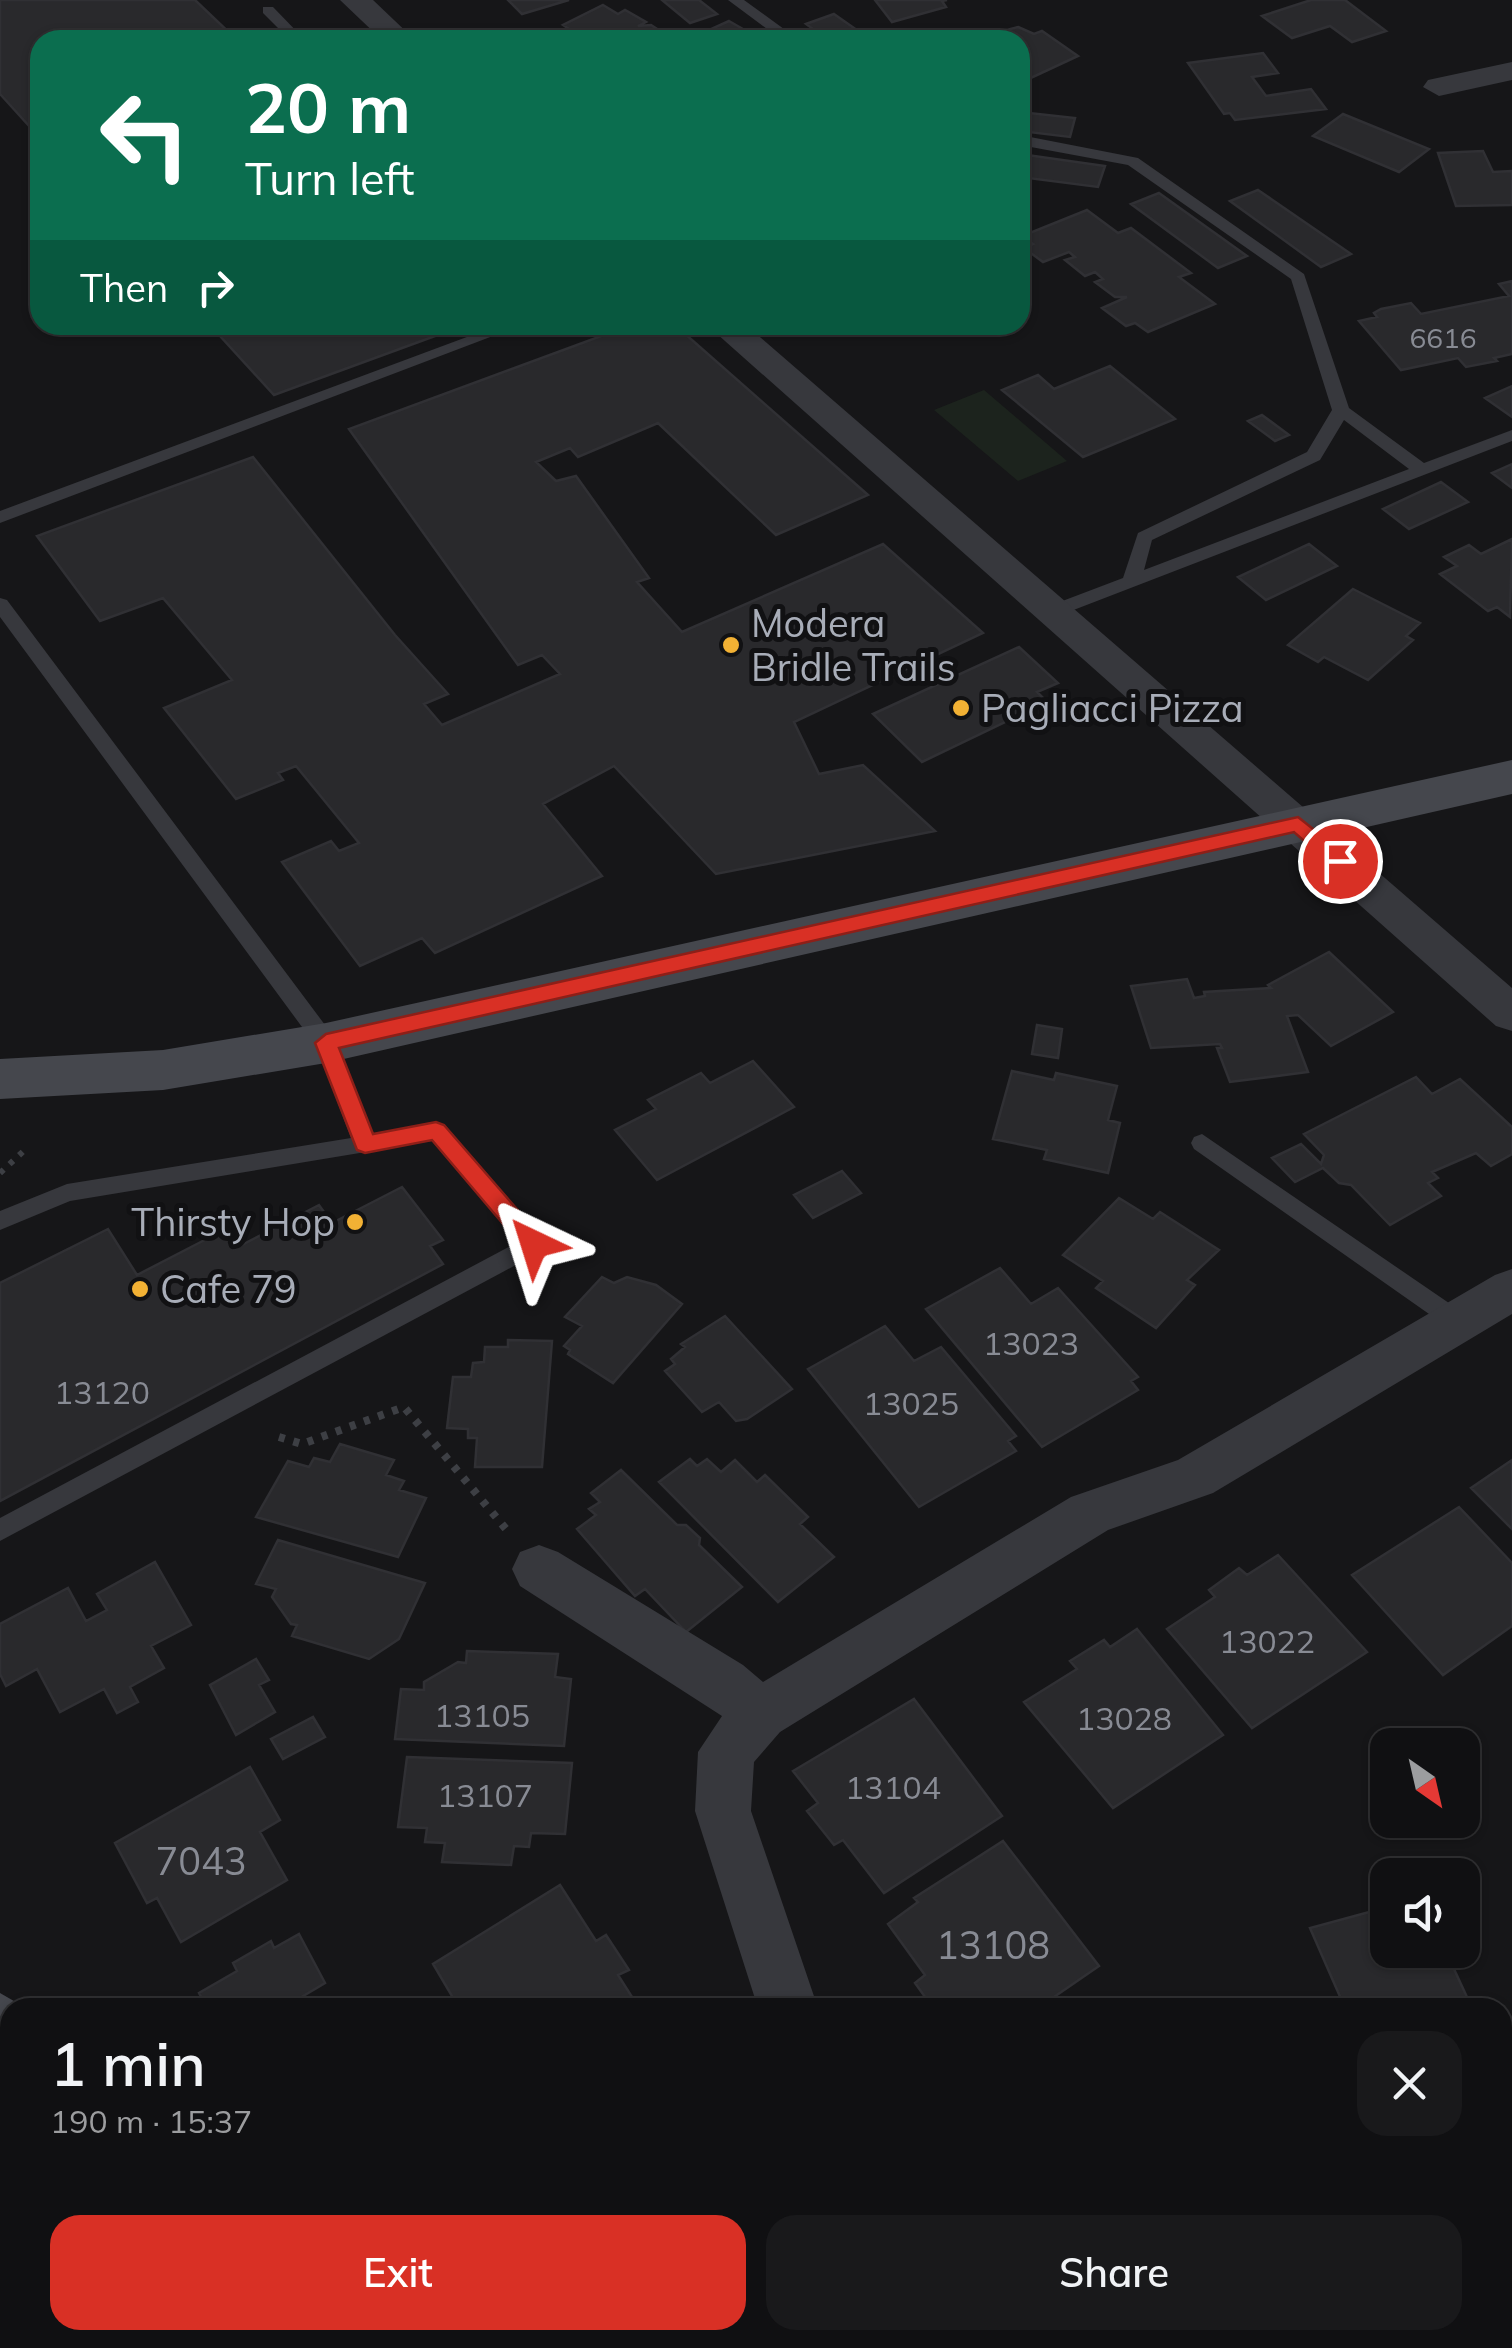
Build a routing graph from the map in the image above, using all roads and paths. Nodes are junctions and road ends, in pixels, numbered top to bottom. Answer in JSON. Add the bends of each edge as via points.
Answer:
{"nodes":[{"id":1,"x":355,"y":0,"type":"edge"},
{"id":2,"x":735,"y":0,"type":"edge"},
{"id":3,"x":268,"y":10,"type":"dead end"},
{"id":4,"x":288,"y":30,"type":"edge"},
{"id":5,"x":389,"y":30,"type":"edge"},
{"id":6,"x":778,"y":30,"type":"edge"},
{"id":7,"x":1512,"y":71,"type":"edge"},
{"id":8,"x":1439,"y":87,"type":"dead end"},
{"id":9,"x":1030,"y":142,"type":"edge"},
{"id":10,"x":487,"y":335,"type":"edge"},
{"id":11,"x":735,"y":335,"type":"edge"},
{"id":12,"x":1341,"y":410,"type":"junction"},
{"id":13,"x":1512,"y":435,"type":"edge"},
{"id":14,"x":1422,"y":470,"type":"junction"},
{"id":15,"x":0,"y":517,"type":"edge"},
{"id":16,"x":1130,"y":582,"type":"junction"},
{"id":17,"x":0,"y":604,"type":"edge"},
{"id":18,"x":1052,"y":612,"type":"junction"},
{"id":19,"x":1512,"y":777,"type":"edge"},
{"id":20,"x":1298,"y":824,"type":"junction"},
{"id":21,"x":1512,"y":1014,"type":"edge"},
{"id":22,"x":326,"y":1043,"type":"junction"},
{"id":23,"x":0,"y":1079,"type":"edge"},
{"id":24,"x":1202,"y":1143,"type":"dead end"},
{"id":25,"x":365,"y":1144,"type":"junction"},
{"id":26,"x":28,"y":1147,"type":"dead end"},
{"id":27,"x":0,"y":1173,"type":"edge"},
{"id":28,"x":0,"y":1221,"type":"edge"},
{"id":29,"x":1512,"y":1289,"type":"edge"},
{"id":30,"x":1458,"y":1321,"type":"junction"},
{"id":31,"x":280,"y":1438,"type":"dead end"},
{"id":32,"x":0,"y":1530,"type":"edge"},
{"id":33,"x":539,"y":1569,"type":"joint"},
{"id":34,"x":760,"y":1714,"type":"junction"},
{"id":35,"x":785,"y":1998,"type":"edge"}],
"edges":[{"from":1,"to":5,"type":"street"},
{"from":2,"to":6,"type":"lane"},
{"from":3,"to":4,"type":"lane"},
{"from":7,"to":8,"type":"street"},
{"from":9,"to":12,"type":"lane","via":[[1133,160],[1298,277]]},
{"from":10,"to":15,"type":"lane"},
{"from":11,"to":18,"type":"street"},
{"from":12,"to":14,"type":"lane"},
{"from":12,"to":16,"type":"lane","via":[[1314,456],[1144,537]]},
{"from":13,"to":14,"type":"lane"},
{"from":14,"to":16,"type":"lane"},
{"from":16,"to":18,"type":"lane"},
{"from":17,"to":22,"type":"lane"},
{"from":18,"to":20,"type":"street"},
{"from":19,"to":20,"type":"main road"},
{"from":20,"to":21,"type":"street"},
{"from":20,"to":22,"type":"main road"},
{"from":22,"to":23,"type":"main road","via":[[163,1070]]},
{"from":22,"to":25,"type":"lane"},
{"from":24,"to":30,"type":"lane"},
{"from":25,"to":28,"type":"lane","via":[[67,1193]]},
{"from":25,"to":32,"type":"lane","via":[[436,1131],[534,1244]]},
{"from":26,"to":27,"type":"path"},
{"from":29,"to":30,"type":"street"},
{"from":30,"to":34,"type":"street","via":[[1195,1477],[1090,1513]]},
{"from":31,"to":33,"type":"path","via":[[302,1444],[404,1406]]},
{"from":33,"to":34,"type":"street","via":[[724,1684]]},
{"from":34,"to":35,"type":"street","via":[[726,1752],[723,1811]]}]}
